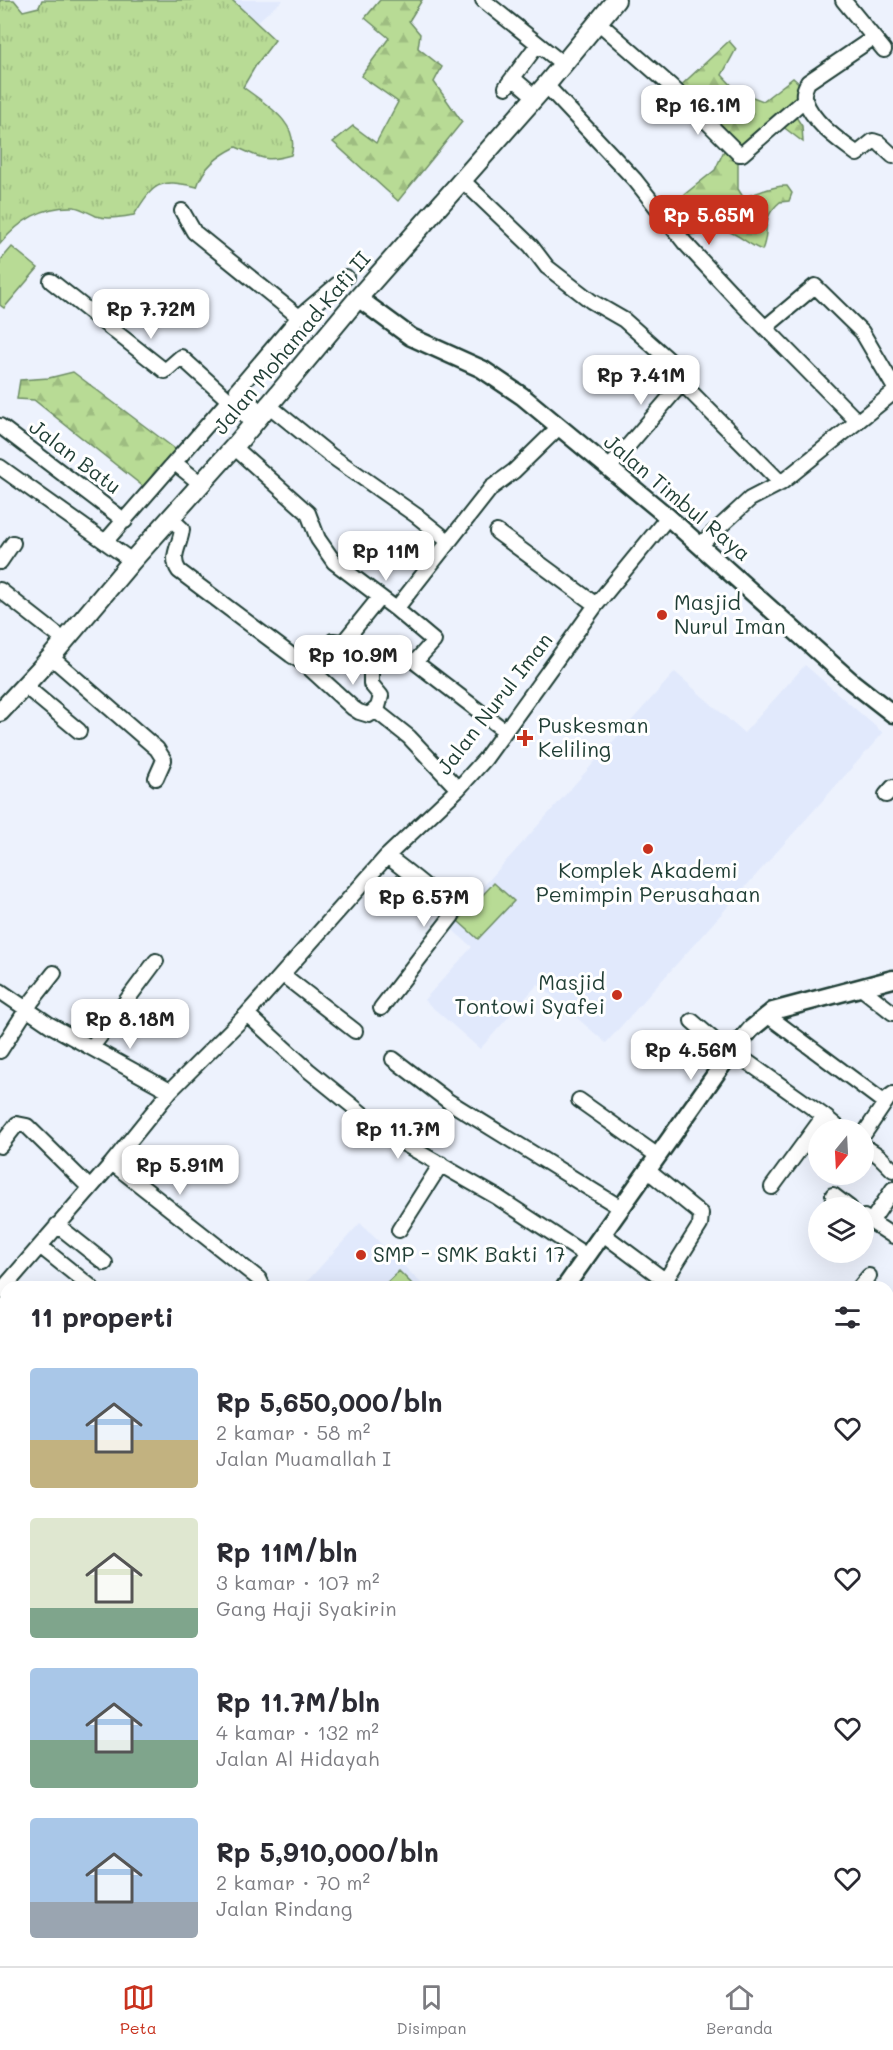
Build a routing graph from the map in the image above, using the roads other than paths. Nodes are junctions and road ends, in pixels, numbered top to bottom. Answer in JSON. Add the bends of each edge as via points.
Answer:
{"nodes":[{"id":1,"x":483,"y":0,"type":"edge"},
{"id":2,"x":616,"y":0,"type":"edge"},
{"id":3,"x":843,"y":0,"type":"edge"},
{"id":4,"x":598,"y":22,"type":"junction"},
{"id":5,"x":873,"y":38,"type":"junction"},
{"id":6,"x":541,"y":46,"type":"junction"},
{"id":7,"x":884,"y":50,"type":"dead end"},
{"id":8,"x":560,"y":62,"type":"junction"},
{"id":9,"x":537,"y":91,"type":"junction"},
{"id":10,"x":804,"y":100,"type":"junction"},
{"id":11,"x":893,"y":156,"type":"edge"},
{"id":12,"x":462,"y":180,"type":"junction"},
{"id":13,"x":182,"y":211,"type":"dead end"},
{"id":14,"x":346,"y":277,"type":"dead end"},
{"id":15,"x":51,"y":281,"type":"dead end"},
{"id":16,"x":358,"y":298,"type":"junction"},
{"id":17,"x":299,"y":316,"type":"junction"},
{"id":18,"x":766,"y":327,"type":"junction"},
{"id":19,"x":682,"y":383,"type":"junction"},
{"id":20,"x":893,"y":385,"type":"edge"},
{"id":21,"x":893,"y":393,"type":"edge"},
{"id":22,"x":233,"y":400,"type":"junction"},
{"id":23,"x":258,"y":410,"type":"junction"},
{"id":24,"x":857,"y":421,"type":"junction"},
{"id":25,"x":0,"y":426,"type":"edge"},
{"id":26,"x":558,"y":428,"type":"junction"},
{"id":27,"x":234,"y":447,"type":"junction"},
{"id":28,"x":178,"y":465,"type":"junction"},
{"id":29,"x":0,"y":467,"type":"edge"},
{"id":30,"x":609,"y":468,"type":"junction"},
{"id":31,"x":196,"y":480,"type":"junction"},
{"id":32,"x":781,"y":483,"type":"junction"},
{"id":33,"x":668,"y":517,"type":"junction"},
{"id":34,"x":170,"y":518,"type":"junction"},
{"id":35,"x":125,"y":521,"type":"junction"},
{"id":36,"x":497,"y":532,"type":"dead end"},
{"id":37,"x":448,"y":541,"type":"junction"},
{"id":38,"x":13,"y":543,"type":"dead end"},
{"id":39,"x":700,"y":545,"type":"junction"},
{"id":40,"x":117,"y":550,"type":"junction"},
{"id":41,"x":0,"y":562,"type":"edge"},
{"id":42,"x":0,"y":590,"type":"edge"},
{"id":43,"x":380,"y":597,"type":"junction"},
{"id":44,"x":596,"y":605,"type":"junction"},
{"id":45,"x":396,"y":609,"type":"junction"},
{"id":46,"x":62,"y":638,"type":"junction"},
{"id":47,"x":342,"y":642,"type":"junction"},
{"id":48,"x":51,"y":657,"type":"junction"},
{"id":49,"x":305,"y":664,"type":"junction"},
{"id":50,"x":25,"y":686,"type":"junction"},
{"id":51,"x":2,"y":704,"type":"edge"},
{"id":52,"x":375,"y":710,"type":"junction"},
{"id":53,"x":893,"y":714,"type":"edge"},
{"id":54,"x":78,"y":731,"type":"dead end"},
{"id":55,"x":505,"y":732,"type":"junction"},
{"id":56,"x":156,"y":778,"type":"dead end"},
{"id":57,"x":458,"y":789,"type":"junction"},
{"id":58,"x":387,"y":856,"type":"junction"},
{"id":59,"x":156,"y":961,"type":"dead end"},
{"id":60,"x":54,"y":973,"type":"dead end"},
{"id":61,"x":283,"y":975,"type":"junction"},
{"id":62,"x":893,"y":979,"type":"edge"},
{"id":63,"x":861,"y":988,"type":"junction"},
{"id":64,"x":0,"y":991,"type":"edge"},
{"id":65,"x":381,"y":1008,"type":"dead end"},
{"id":66,"x":26,"y":1009,"type":"junction"},
{"id":67,"x":893,"y":1013,"type":"edge"},
{"id":68,"x":247,"y":1014,"type":"junction"},
{"id":69,"x":767,"y":1015,"type":"junction"},
{"id":70,"x":692,"y":1021,"type":"dead end"},
{"id":71,"x":355,"y":1031,"type":"dead end"},
{"id":72,"x":92,"y":1047,"type":"junction"},
{"id":73,"x":0,"y":1051,"type":"edge"},
{"id":74,"x":731,"y":1053,"type":"junction"},
{"id":75,"x":393,"y":1059,"type":"dead end"},
{"id":76,"x":170,"y":1091,"type":"junction"},
{"id":77,"x":889,"y":1099,"type":"edge"},
{"id":78,"x":579,"y":1100,"type":"dead end"},
{"id":79,"x":824,"y":1116,"type":"junction"},
{"id":80,"x":828,"y":1119,"type":"edge"},
{"id":81,"x":874,"y":1120,"type":"edge"},
{"id":82,"x":0,"y":1146,"type":"edge"},
{"id":83,"x":874,"y":1153,"type":"edge"},
{"id":84,"x":658,"y":1156,"type":"junction"},
{"id":85,"x":112,"y":1163,"type":"junction"},
{"id":86,"x":441,"y":1164,"type":"junction"},
{"id":87,"x":648,"y":1170,"type":"junction"},
{"id":88,"x":893,"y":1170,"type":"edge"},
{"id":89,"x":772,"y":1187,"type":"dead end"},
{"id":90,"x":90,"y":1188,"type":"junction"},
{"id":91,"x":893,"y":1189,"type":"edge"},
{"id":92,"x":832,"y":1195,"type":"dead end"},
{"id":93,"x":835,"y":1197,"type":"edge"},
{"id":94,"x":621,"y":1208,"type":"junction"},
{"id":95,"x":874,"y":1212,"type":"edge"},
{"id":96,"x":874,"y":1224,"type":"edge"},
{"id":97,"x":57,"y":1225,"type":"junction"},
{"id":98,"x":399,"y":1230,"type":"dead end"},
{"id":99,"x":603,"y":1234,"type":"junction"},
{"id":100,"x":893,"y":1236,"type":"edge"},
{"id":101,"x":40,"y":1246,"type":"junction"},
{"id":102,"x":588,"y":1256,"type":"junction"},
{"id":103,"x":105,"y":1263,"type":"dead end"},
{"id":104,"x":10,"y":1281,"type":"edge"},
{"id":105,"x":84,"y":1281,"type":"edge"},
{"id":106,"x":260,"y":1281,"type":"edge"},
{"id":107,"x":569,"y":1281,"type":"edge"},
{"id":108,"x":665,"y":1281,"type":"edge"},
{"id":109,"x":671,"y":1281,"type":"edge"}],
"edges":[{"from":1,"to":6,"type":"street"},
{"from":2,"to":4,"type":"main road","name":"Jalan Mohamad Kafi II"},
{"from":3,"to":5,"type":"street"},
{"from":4,"to":8,"type":"main road","name":"Jalan Mohamad Kafi II"},
{"from":4,"to":10,"type":"street","via":[[671,86],[739,154]]},
{"from":5,"to":7,"type":"street"},
{"from":5,"to":10,"type":"street","via":[[808,82]]},
{"from":6,"to":8,"type":"street"},
{"from":6,"to":9,"type":"street","via":[[512,82]]},
{"from":8,"to":9,"type":"main road","name":"Jalan Mohamad Kafi II"},
{"from":9,"to":12,"type":"main road","name":"Jalan Mohamad Kafi II"},
{"from":9,"to":18,"type":"street","via":[[635,180],[684,242]]},
{"from":10,"to":11,"type":"street","via":[[822,126],[856,159],[873,141]]},
{"from":12,"to":16,"type":"main road","name":"Jalan Mohamad Kafi II"},
{"from":12,"to":19,"type":"street","via":[[548,267],[591,301],[624,320],[669,360]]},
{"from":13,"to":17,"type":"street","via":[[194,232]]},
{"from":14,"to":17,"type":"street"},
{"from":15,"to":22,"type":"street","via":[[165,371],[181,357]]},
{"from":16,"to":23,"type":"main road","name":"Jalan Mohamad Kafi II"},
{"from":16,"to":26,"type":"street","name":"Jalan Timbul Raya","via":[[411,337],[482,369],[522,396]]},
{"from":17,"to":22,"type":"street"},
{"from":18,"to":20,"type":"street","via":[[815,286],[862,332]]},
{"from":18,"to":24,"type":"street"},
{"from":19,"to":30,"type":"street"},
{"from":19,"to":32,"type":"street"},
{"from":21,"to":24,"type":"street"},
{"from":22,"to":23,"type":"street"},
{"from":22,"to":23,"type":"street"},
{"from":22,"to":28,"type":"street"},
{"from":23,"to":27,"type":"main road","name":"Jalan Mohamad Kafi II"},
{"from":23,"to":37,"type":"street","via":[[330,455]]},
{"from":24,"to":32,"type":"street"},
{"from":25,"to":35,"type":"street","name":"Jalan Batu"},
{"from":26,"to":30,"type":"street","name":"Jalan Timbul Raya"},
{"from":26,"to":37,"type":"street","via":[[514,471],[490,488]]},
{"from":27,"to":31,"type":"main road","name":"Jalan Mohamad Kafi II"},
{"from":27,"to":43,"type":"street","via":[[308,513],[318,539],[334,562]]},
{"from":28,"to":31,"type":"street"},
{"from":28,"to":35,"type":"street"},
{"from":29,"to":40,"type":"street"},
{"from":30,"to":33,"type":"street","name":"Jalan Timbul Raya"},
{"from":31,"to":34,"type":"main road","name":"Jalan Mohamad Kafi II"},
{"from":32,"to":39,"type":"street","via":[[750,499]]},
{"from":33,"to":39,"type":"street","name":"Jalan Timbul Raya"},
{"from":33,"to":44,"type":"street","name":"Jalan Nurul Iman"},
{"from":34,"to":40,"type":"main road","name":"Jalan Mohamad Kafi II"},
{"from":34,"to":49,"type":"street","via":[[182,529],[174,560],[181,573]]},
{"from":35,"to":40,"type":"street"},
{"from":36,"to":44,"type":"street"},
{"from":37,"to":45,"type":"street"},
{"from":38,"to":41,"type":"street"},
{"from":39,"to":53,"type":"street","name":"Jalan Timbul Raya"},
{"from":40,"to":46,"type":"main road","name":"Jalan Mohamad Kafi II"},
{"from":42,"to":46,"type":"street"},
{"from":43,"to":45,"type":"street"},
{"from":43,"to":47,"type":"street"},
{"from":44,"to":55,"type":"street","name":"Jalan Nurul Iman"},
{"from":45,"to":55,"type":"street","via":[[434,641],[415,662]]},
{"from":46,"to":48,"type":"main road","name":"Jalan Mohamad Kafi II"},
{"from":47,"to":49,"type":"street","via":[[333,641],[315,664]]},
{"from":47,"to":52,"type":"street","via":[[372,668],[371,684],[381,696]]},
{"from":48,"to":50,"type":"main road","name":"Jalan Mohamad Kafi II"},
{"from":48,"to":56,"type":"street","via":[[157,749],[164,760]]},
{"from":49,"to":52,"type":"street","via":[[359,712],[369,716]]},
{"from":50,"to":51,"type":"main road","name":"Jalan Mohamad Kafi II"},
{"from":50,"to":54,"type":"street"},
{"from":52,"to":57,"type":"street","via":[[409,737]]},
{"from":55,"to":57,"type":"street","name":"Jalan Nurul Iman"},
{"from":57,"to":58,"type":"street","name":"Jalan Nurul Iman"},
{"from":58,"to":61,"type":"street","name":"Jalan Nurul Iman"},
{"from":58,"to":65,"type":"street","via":[[452,916]]},
{"from":59,"to":72,"type":"street"},
{"from":60,"to":66,"type":"street"},
{"from":61,"to":68,"type":"street","name":"Jalan Nurul Iman"},
{"from":61,"to":71,"type":"street"},
{"from":62,"to":63,"type":"street"},
{"from":63,"to":67,"type":"street"},
{"from":63,"to":69,"type":"street"},
{"from":64,"to":66,"type":"street"},
{"from":66,"to":72,"type":"street"},
{"from":66,"to":73,"type":"street"},
{"from":68,"to":76,"type":"street","name":"Jalan Nurul Iman"},
{"from":68,"to":86,"type":"street","via":[[308,1071],[387,1134]]},
{"from":69,"to":74,"type":"street"},
{"from":69,"to":77,"type":"street"},
{"from":70,"to":74,"type":"street"},
{"from":72,"to":76,"type":"street"},
{"from":74,"to":79,"type":"street"},
{"from":74,"to":84,"type":"street"},
{"from":75,"to":94,"type":"street","via":[[448,1101]]},
{"from":76,"to":85,"type":"street","name":"Jalan Nurul Iman"},
{"from":77,"to":81,"type":"street"},
{"from":78,"to":84,"type":"street"},
{"from":79,"to":80,"type":"street"},
{"from":79,"to":89,"type":"street"},
{"from":82,"to":90,"type":"street","via":[[21,1123]]},
{"from":83,"to":88,"type":"street"},
{"from":84,"to":87,"type":"street"},
{"from":85,"to":90,"type":"street","name":"Jalan Nurul Iman"},
{"from":85,"to":106,"type":"street"},
{"from":86,"to":98,"type":"street"},
{"from":86,"to":102,"type":"street"},
{"from":87,"to":94,"type":"street"},
{"from":87,"to":109,"type":"street","via":[[701,1214],[700,1225]]},
{"from":90,"to":97,"type":"street","name":"Jalan Nurul Iman"},
{"from":91,"to":95,"type":"street"},
{"from":92,"to":93,"type":"street"},
{"from":94,"to":99,"type":"street"},
{"from":96,"to":100,"type":"street"},
{"from":97,"to":101,"type":"street","name":"Jalan Nurul Iman"},
{"from":97,"to":103,"type":"street"},
{"from":99,"to":102,"type":"street"},
{"from":99,"to":108,"type":"street"},
{"from":101,"to":104,"type":"street","name":"Jalan Nurul Iman"},
{"from":101,"to":105,"type":"street"},
{"from":102,"to":107,"type":"street"}]}
